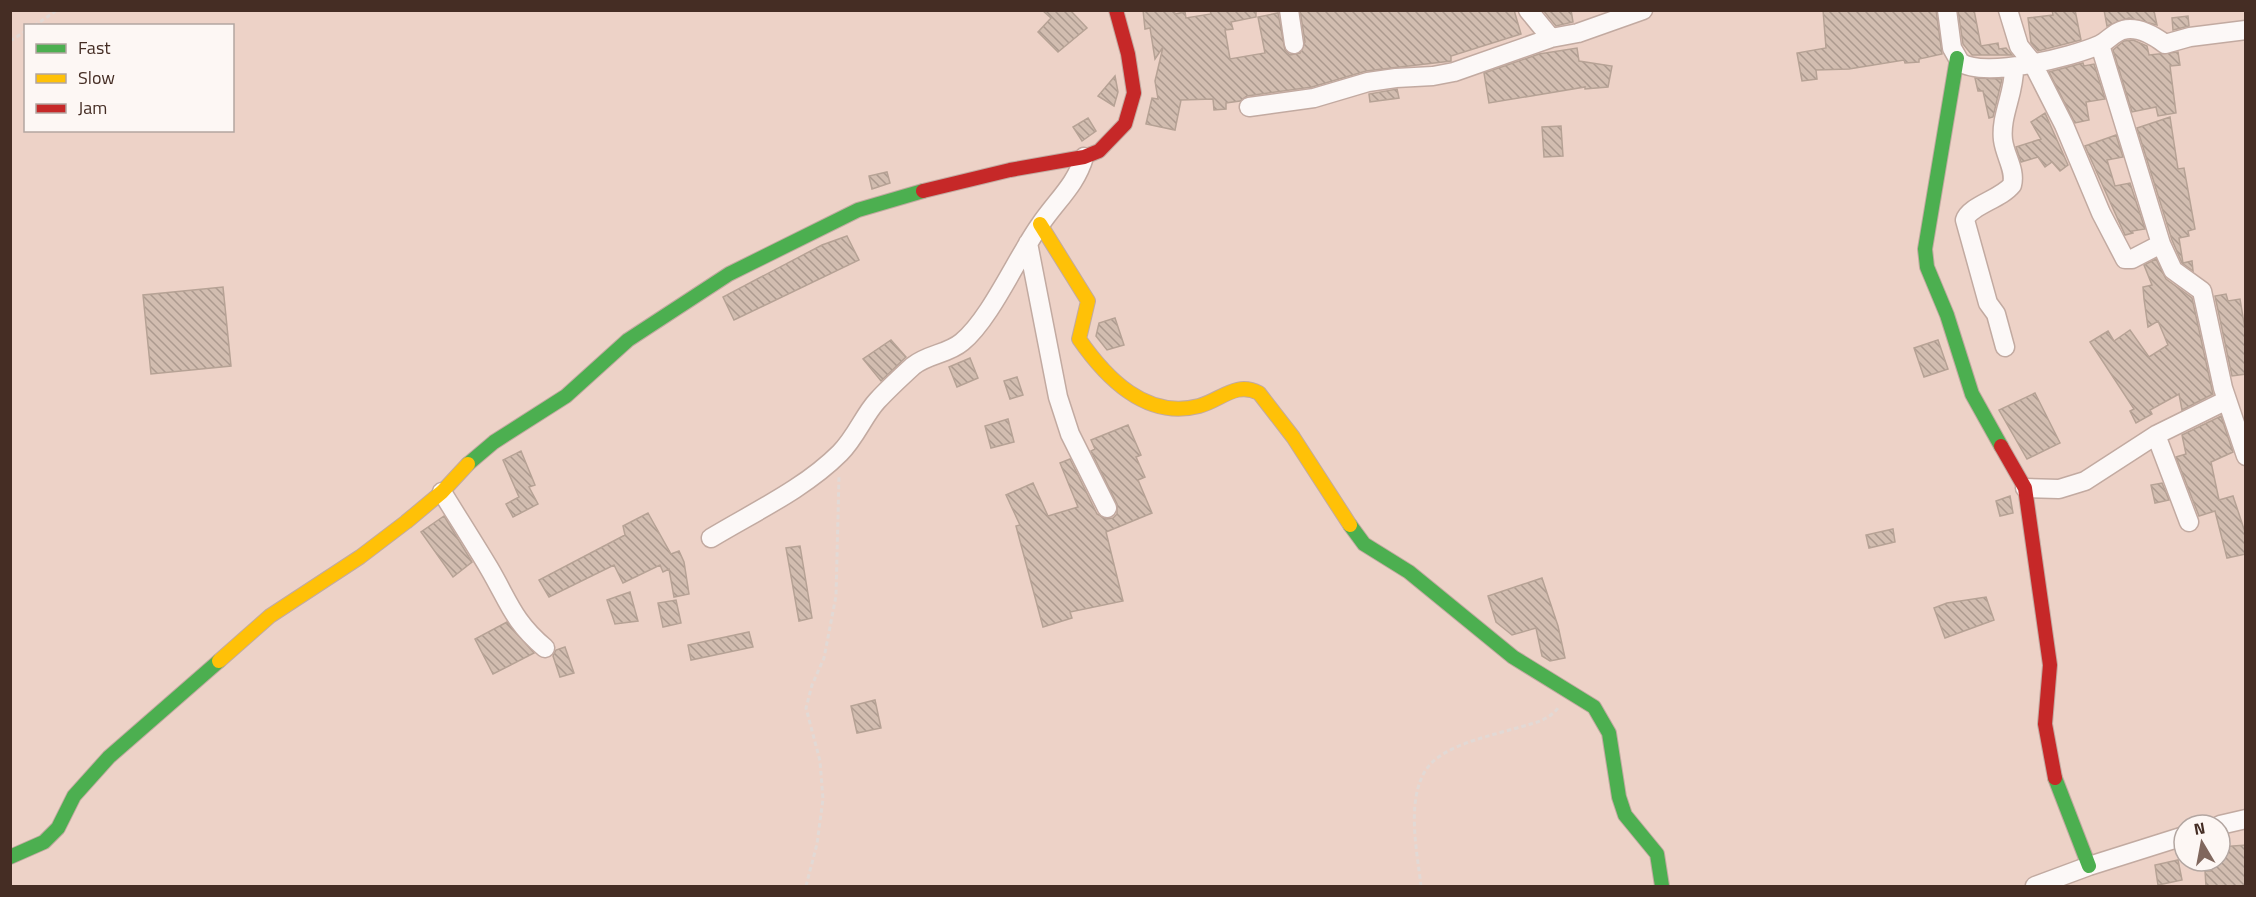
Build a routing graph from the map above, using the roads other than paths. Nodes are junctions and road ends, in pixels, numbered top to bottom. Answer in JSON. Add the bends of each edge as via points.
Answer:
{"nodes":[{"id":1,"x":1116,"y":10,"type":"edge"},
{"id":2,"x":1289,"y":10,"type":"edge"},
{"id":3,"x":1528,"y":10,"type":"edge"},
{"id":4,"x":1643,"y":10,"type":"edge"},
{"id":5,"x":1947,"y":10,"type":"edge"},
{"id":6,"x":2007,"y":10,"type":"edge"},
{"id":7,"x":2246,"y":30,"type":"edge"},
{"id":8,"x":1551,"y":38,"type":"junction"},
{"id":9,"x":1294,"y":44,"type":"dead end"},
{"id":10,"x":2100,"y":45,"type":"junction"},
{"id":11,"x":1957,"y":58,"type":"junction"},
{"id":12,"x":2023,"y":64,"type":"junction"},
{"id":13,"x":1249,"y":107,"type":"dead end"},
{"id":14,"x":1084,"y":157,"type":"junction"},
{"id":15,"x":1040,"y":224,"type":"junction"},
{"id":16,"x":1028,"y":243,"type":"junction"},
{"id":17,"x":2161,"y":244,"type":"junction"},
{"id":18,"x":2005,"y":347,"type":"dead end"},
{"id":19,"x":2227,"y":400,"type":"junction"},
{"id":20,"x":2156,"y":435,"type":"junction"},
{"id":21,"x":2246,"y":456,"type":"edge"},
{"id":22,"x":2025,"y":488,"type":"junction"},
{"id":23,"x":442,"y":492,"type":"junction"},
{"id":24,"x":1107,"y":508,"type":"dead end"},
{"id":25,"x":2189,"y":522,"type":"dead end"},
{"id":26,"x":711,"y":538,"type":"dead end"},
{"id":27,"x":545,"y":648,"type":"dead end"},
{"id":28,"x":2172,"y":840,"type":"edge"},
{"id":29,"x":10,"y":857,"type":"edge"},
{"id":30,"x":2089,"y":866,"type":"junction"},
{"id":31,"x":1662,"y":886,"type":"edge"},
{"id":32,"x":2036,"y":886,"type":"edge"}],
"edges":[{"from":1,"to":14,"type":"street","via":[[1132,76],[1130,112],[1113,138],[1099,151]]},
{"from":2,"to":9,"type":"street"},
{"from":3,"to":8,"type":"street"},
{"from":4,"to":8,"type":"street","via":[[1578,33]]},
{"from":5,"to":11,"type":"street","via":[[1949,38]]},
{"from":6,"to":12,"type":"street"},
{"from":7,"to":10,"type":"street","via":[[2165,44],[2148,32],[2123,30]]},
{"from":8,"to":13,"type":"street","via":[[1454,72],[1368,82],[1296,102]]},
{"from":10,"to":12,"type":"street"},
{"from":10,"to":17,"type":"street"},
{"from":11,"to":12,"type":"street","via":[[1964,65],[1989,69]]},
{"from":11,"to":22,"type":"street","via":[[1925,249],[1927,267],[1972,394]]},
{"from":12,"to":17,"type":"street","via":[[2072,141],[2101,213],[2125,259]]},
{"from":12,"to":18,"type":"street","via":[[2015,81],[2002,139],[2012,170],[2012,185],[2001,197],[1968,214],[1965,220]]},
{"from":14,"to":15,"type":"street","via":[[1080,173]]},
{"from":14,"to":23,"type":"street","via":[[898,197],[858,210],[768,253],[628,340],[566,396],[494,442]]},
{"from":15,"to":16,"type":"street"},
{"from":15,"to":31,"type":"street","via":[[1088,301],[1079,339],[1093,361],[1123,388],[1150,406],[1176,410],[1200,406],[1238,389],[1253,388],[1293,437],[1364,544],[1409,572],[1513,657],[1594,707],[1605,723],[1625,815],[1657,854]]},
{"from":16,"to":24,"type":"street","via":[[1058,397],[1070,434]]},
{"from":16,"to":26,"type":"street","via":[[961,343],[915,365],[876,402],[839,454],[785,494]]},
{"from":17,"to":19,"type":"street","via":[[2173,270],[2202,291]]},
{"from":19,"to":20,"type":"street"},
{"from":19,"to":21,"type":"street"},
{"from":20,"to":22,"type":"street","via":[[2073,486]]},
{"from":20,"to":25,"type":"street"},
{"from":22,"to":30,"type":"street","via":[[2050,665],[2045,723],[2048,749]]},
{"from":23,"to":27,"type":"street","via":[[514,616]]},
{"from":23,"to":29,"type":"street","via":[[360,557],[261,624],[109,757],[74,796],[57,828],[44,842]]},
{"from":28,"to":30,"type":"street"},
{"from":30,"to":32,"type":"street"}]}
